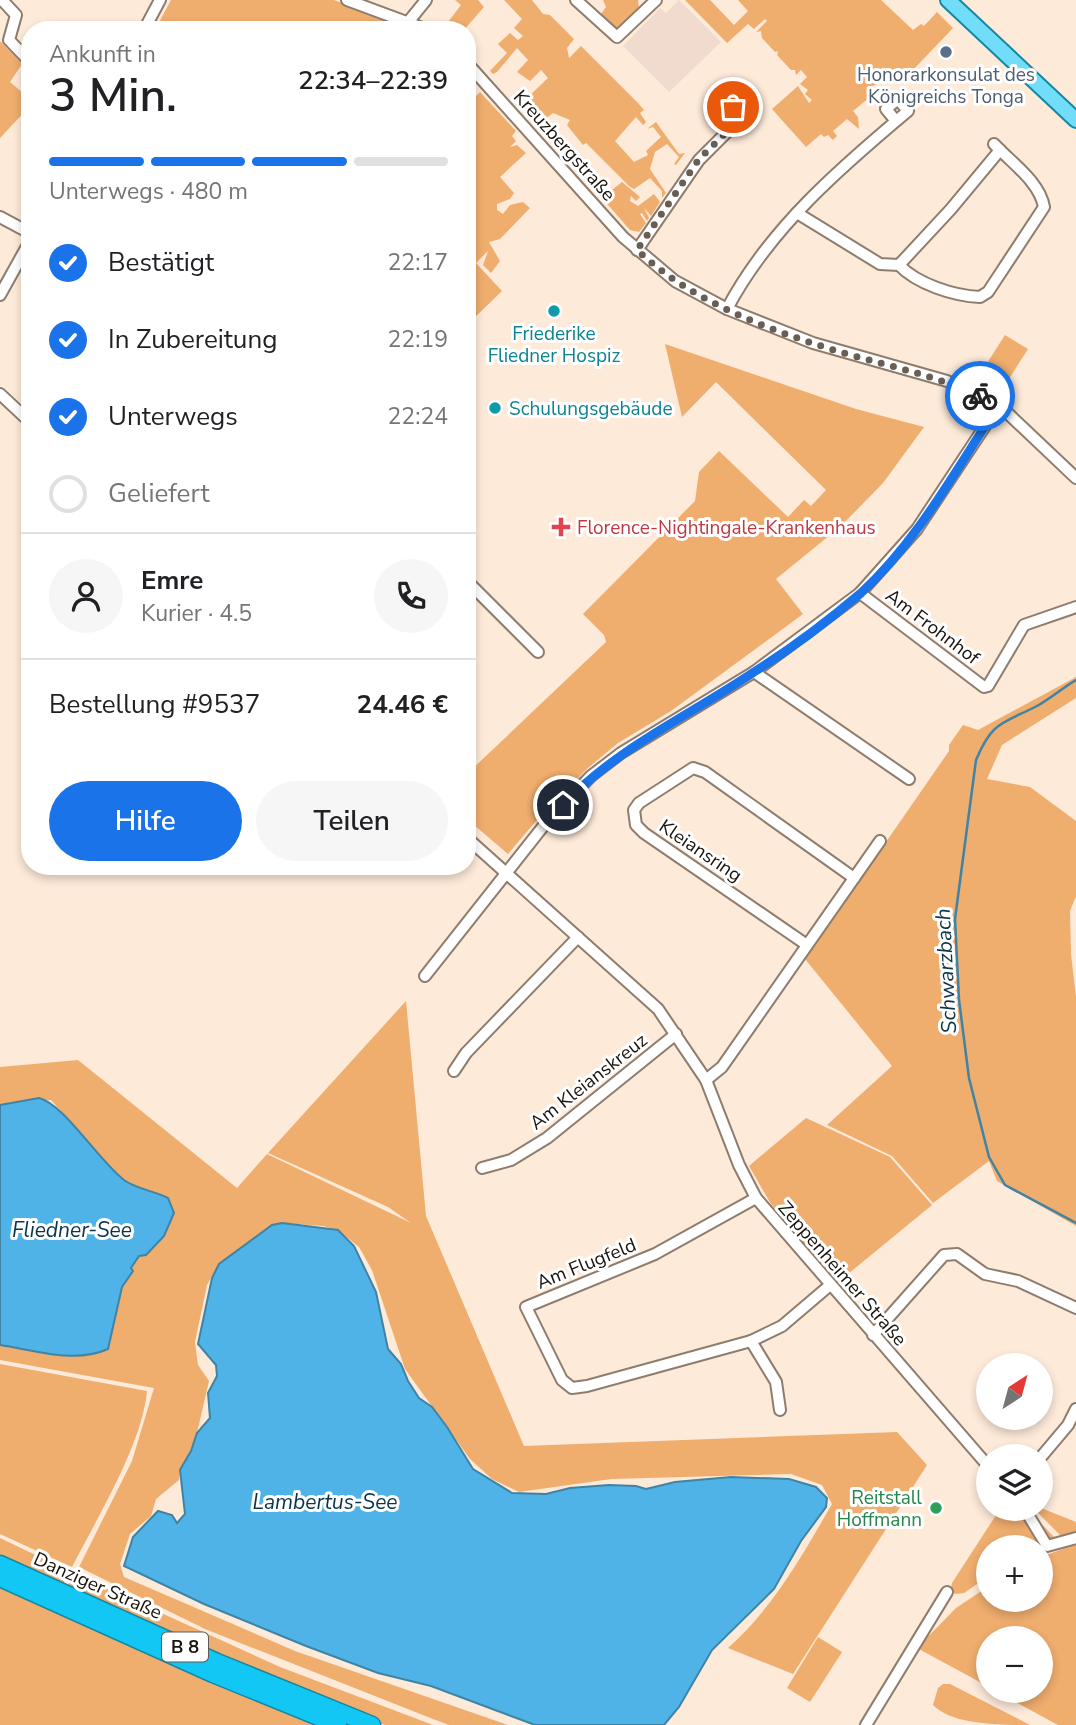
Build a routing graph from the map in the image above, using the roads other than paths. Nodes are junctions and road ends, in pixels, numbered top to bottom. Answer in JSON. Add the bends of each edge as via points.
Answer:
{"nodes":[{"id":1,"x":2,"y":0,"type":"edge"},
{"id":2,"x":160,"y":0,"type":"edge"},
{"id":3,"x":347,"y":0,"type":"edge"},
{"id":4,"x":426,"y":0,"type":"edge"},
{"id":5,"x":576,"y":0,"type":"edge"},
{"id":6,"x":656,"y":0,"type":"edge"},
{"id":7,"x":948,"y":0,"type":"edge"},
{"id":8,"x":149,"y":21,"type":"edge"},
{"id":9,"x":409,"y":21,"type":"joint"},
{"id":10,"x":21,"y":53,"type":"edge"},
{"id":11,"x":476,"y":73,"type":"edge"},
{"id":12,"x":739,"y":120,"type":"dead end"},
{"id":13,"x":1076,"y":120,"type":"edge"},
{"id":14,"x":895,"y":121,"type":"dead end"},
{"id":15,"x":797,"y":213,"type":"junction"},
{"id":16,"x":0,"y":216,"type":"edge"},
{"id":17,"x":21,"y":228,"type":"edge"},
{"id":18,"x":637,"y":250,"type":"junction"},
{"id":19,"x":21,"y":257,"type":"edge"},
{"id":20,"x":899,"y":265,"type":"junction"},
{"id":21,"x":0,"y":295,"type":"edge"},
{"id":22,"x":727,"y":309,"type":"junction"},
{"id":23,"x":0,"y":394,"type":"edge"},
{"id":24,"x":999,"y":405,"type":"junction"},
{"id":25,"x":21,"y":414,"type":"edge"},
{"id":26,"x":1076,"y":478,"type":"edge"},
{"id":27,"x":476,"y":590,"type":"edge"},
{"id":28,"x":860,"y":593,"type":"junction"},
{"id":29,"x":1076,"y":607,"type":"edge"},
{"id":30,"x":538,"y":652,"type":"dead end"},
{"id":31,"x":754,"y":673,"type":"junction"},
{"id":32,"x":909,"y":779,"type":"dead end"},
{"id":33,"x":880,"y":841,"type":"dead end"},
{"id":34,"x":476,"y":846,"type":"edge"},
{"id":35,"x":506,"y":872,"type":"junction"},
{"id":36,"x":854,"y":878,"type":"junction"},
{"id":37,"x":578,"y":937,"type":"junction"},
{"id":38,"x":807,"y":944,"type":"junction"},
{"id":39,"x":425,"y":976,"type":"dead end"},
{"id":40,"x":676,"y":1034,"type":"junction"},
{"id":41,"x":454,"y":1071,"type":"dead end"},
{"id":42,"x":706,"y":1080,"type":"junction"},
{"id":43,"x":482,"y":1168,"type":"dead end"},
{"id":44,"x":756,"y":1198,"type":"junction"},
{"id":45,"x":829,"y":1286,"type":"junction"},
{"id":46,"x":1076,"y":1308,"type":"edge"},
{"id":47,"x":873,"y":1335,"type":"junction"},
{"id":48,"x":751,"y":1341,"type":"junction"},
{"id":49,"x":1076,"y":1409,"type":"edge"},
{"id":50,"x":780,"y":1410,"type":"dead end"},
{"id":51,"x":1052,"y":1444,"type":"edge"},
{"id":52,"x":976,"y":1452,"type":"edge"},
{"id":53,"x":1032,"y":1521,"type":"edge"},
{"id":54,"x":1076,"y":1538,"type":"edge"},
{"id":55,"x":0,"y":1564,"type":"edge"},
{"id":56,"x":0,"y":1578,"type":"edge"},
{"id":57,"x":947,"y":1592,"type":"dead end"},
{"id":58,"x":338,"y":1725,"type":"edge"},
{"id":59,"x":372,"y":1725,"type":"edge"},
{"id":60,"x":866,"y":1725,"type":"edge"}],
"edges":[{"from":1,"to":10,"type":"street","via":[[16,15],[8,35]]},
{"from":2,"to":8,"type":"street"},
{"from":3,"to":9,"type":"street"},
{"from":4,"to":9,"type":"street"},
{"from":5,"to":6,"type":"street","via":[[617,37]]},
{"from":7,"to":13,"type":"main road"},
{"from":11,"to":18,"type":"street","name":"Kreuzbergstraße"},
{"from":12,"to":18,"type":"street","via":[[699,159]]},
{"from":14,"to":15,"type":"street"},
{"from":15,"to":20,"type":"street","via":[[880,264]]},
{"from":15,"to":22,"type":"street","via":[[744,279]]},
{"from":16,"to":17,"type":"street"},
{"from":18,"to":22,"type":"street","name":"Kreuzbergstraße","via":[[675,281]]},
{"from":19,"to":21,"type":"street"},
{"from":20,"to":20,"type":"street","via":[[951,209],[997,147],[1042,196],[1044,207],[988,292],[980,297],[918,279]]},
{"from":22,"to":24,"type":"street","name":"Kreuzbergstraße","via":[[822,345],[947,381]]},
{"from":23,"to":25,"type":"street"},
{"from":24,"to":26,"type":"street","name":"Kreuzbergstraße"},
{"from":24,"to":28,"type":"street","via":[[917,528]]},
{"from":27,"to":30,"type":"street"},
{"from":28,"to":29,"type":"street","name":"Am Frohnhof","via":[[984,687],[1024,625]]},
{"from":28,"to":31,"type":"street"},
{"from":31,"to":32,"type":"street"},
{"from":31,"to":35,"type":"street","via":[[591,776]]},
{"from":33,"to":36,"type":"street"},
{"from":34,"to":35,"type":"street","name":"Zeppenheimer Straße"},
{"from":35,"to":37,"type":"street","name":"Zeppenheimer Straße"},
{"from":35,"to":39,"type":"street"},
{"from":36,"to":38,"type":"street"},
{"from":36,"to":38,"type":"street","name":"Kleiansring","via":[[693,768],[634,810],[636,825],[644,833]]},
{"from":37,"to":40,"type":"street","name":"Zeppenheimer Straße","via":[[648,999]]},
{"from":37,"to":41,"type":"street"},
{"from":38,"to":42,"type":"street","via":[[722,1067]]},
{"from":40,"to":42,"type":"street","name":"Zeppenheimer Straße"},
{"from":40,"to":43,"type":"street","name":"Am Kleianskreuz","via":[[547,1138],[511,1160]]},
{"from":42,"to":44,"type":"street","name":"Zeppenheimer Straße"},
{"from":44,"to":45,"type":"street","name":"Zeppenheimer Straße"},
{"from":44,"to":48,"type":"street","name":"Am Flugfeld","via":[[655,1254],[526,1307],[562,1380],[572,1388]]},
{"from":45,"to":47,"type":"street","name":"Zeppenheimer Straße"},
{"from":45,"to":48,"type":"street","name":"Am Flugfeld","via":[[782,1326]]},
{"from":46,"to":47,"type":"street","via":[[1018,1280],[985,1274],[961,1256],[950,1254],[944,1255]]},
{"from":47,"to":52,"type":"street","name":"Zeppenheimer Straße"},
{"from":48,"to":50,"type":"street","via":[[776,1382]]},
{"from":49,"to":51,"type":"street"},
{"from":53,"to":54,"type":"street","via":[[1047,1546]]},
{"from":55,"to":59,"type":"highway","name":"Danziger Straße","number":"B 8"},
{"from":56,"to":58,"type":"highway","name":"Danziger Straße","number":"B 8"},
{"from":57,"to":60,"type":"street"}]}
